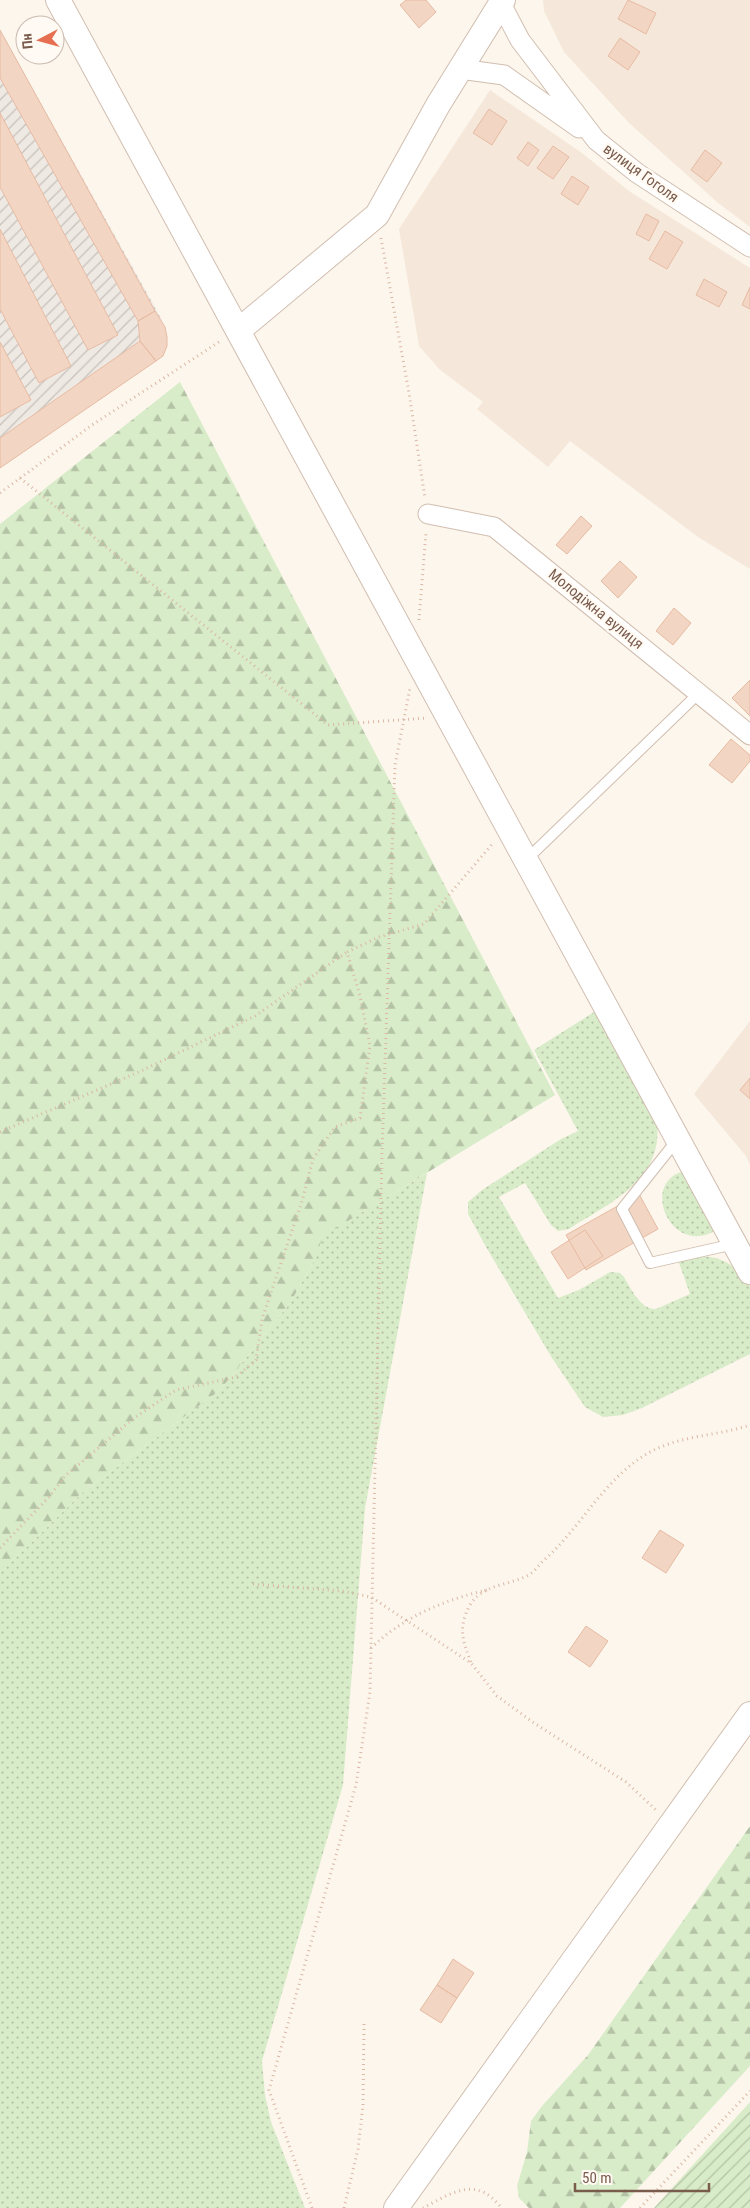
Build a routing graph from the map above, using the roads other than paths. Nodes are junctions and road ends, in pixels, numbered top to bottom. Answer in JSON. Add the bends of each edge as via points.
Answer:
{"nodes":[{"id":1,"x":58,"y":0,"type":"edge"},
{"id":2,"x":501,"y":2,"type":"edge"},
{"id":3,"x":460,"y":70,"type":"junction"},
{"id":4,"x":596,"y":140,"type":"junction"},
{"id":5,"x":750,"y":247,"type":"edge"},
{"id":6,"x":238,"y":330,"type":"junction"},
{"id":7,"x":428,"y":514,"type":"road end"},
{"id":8,"x":699,"y":693,"type":"junction"},
{"id":9,"x":750,"y":735,"type":"edge"},
{"id":10,"x":526,"y":860,"type":"junction"},
{"id":11,"x":677,"y":1139,"type":"junction"},
{"id":12,"x":734,"y":1244,"type":"junction"},
{"id":13,"x":750,"y":1272,"type":"edge"},
{"id":14,"x":750,"y":1714,"type":"edge"},
{"id":15,"x":396,"y":2208,"type":"edge"}],
"edges":[{"from":1,"to":6,"type":"street"},
{"from":2,"to":3,"type":"street"},
{"from":2,"to":4,"type":"street","name":"вулиця Гоголя","via":[[520,40]]},
{"from":3,"to":4,"type":"street","via":[[504,74]]},
{"from":3,"to":6,"type":"street","via":[[377,215]]},
{"from":4,"to":5,"type":"street","name":"вулиця Гоголя","via":[[637,173]]},
{"from":6,"to":10,"type":"street"},
{"from":7,"to":8,"type":"street","name":"Молодіжна вулиця","via":[[494,527]]},
{"from":8,"to":9,"type":"street","name":"Молодіжна вулиця"},
{"from":8,"to":10,"type":"lane"},
{"from":10,"to":11,"type":"street"},
{"from":11,"to":12,"type":"street"},
{"from":11,"to":12,"type":"lane","via":[[622,1209],[650,1263]]},
{"from":12,"to":13,"type":"street"},
{"from":14,"to":15,"type":"street"}]}
